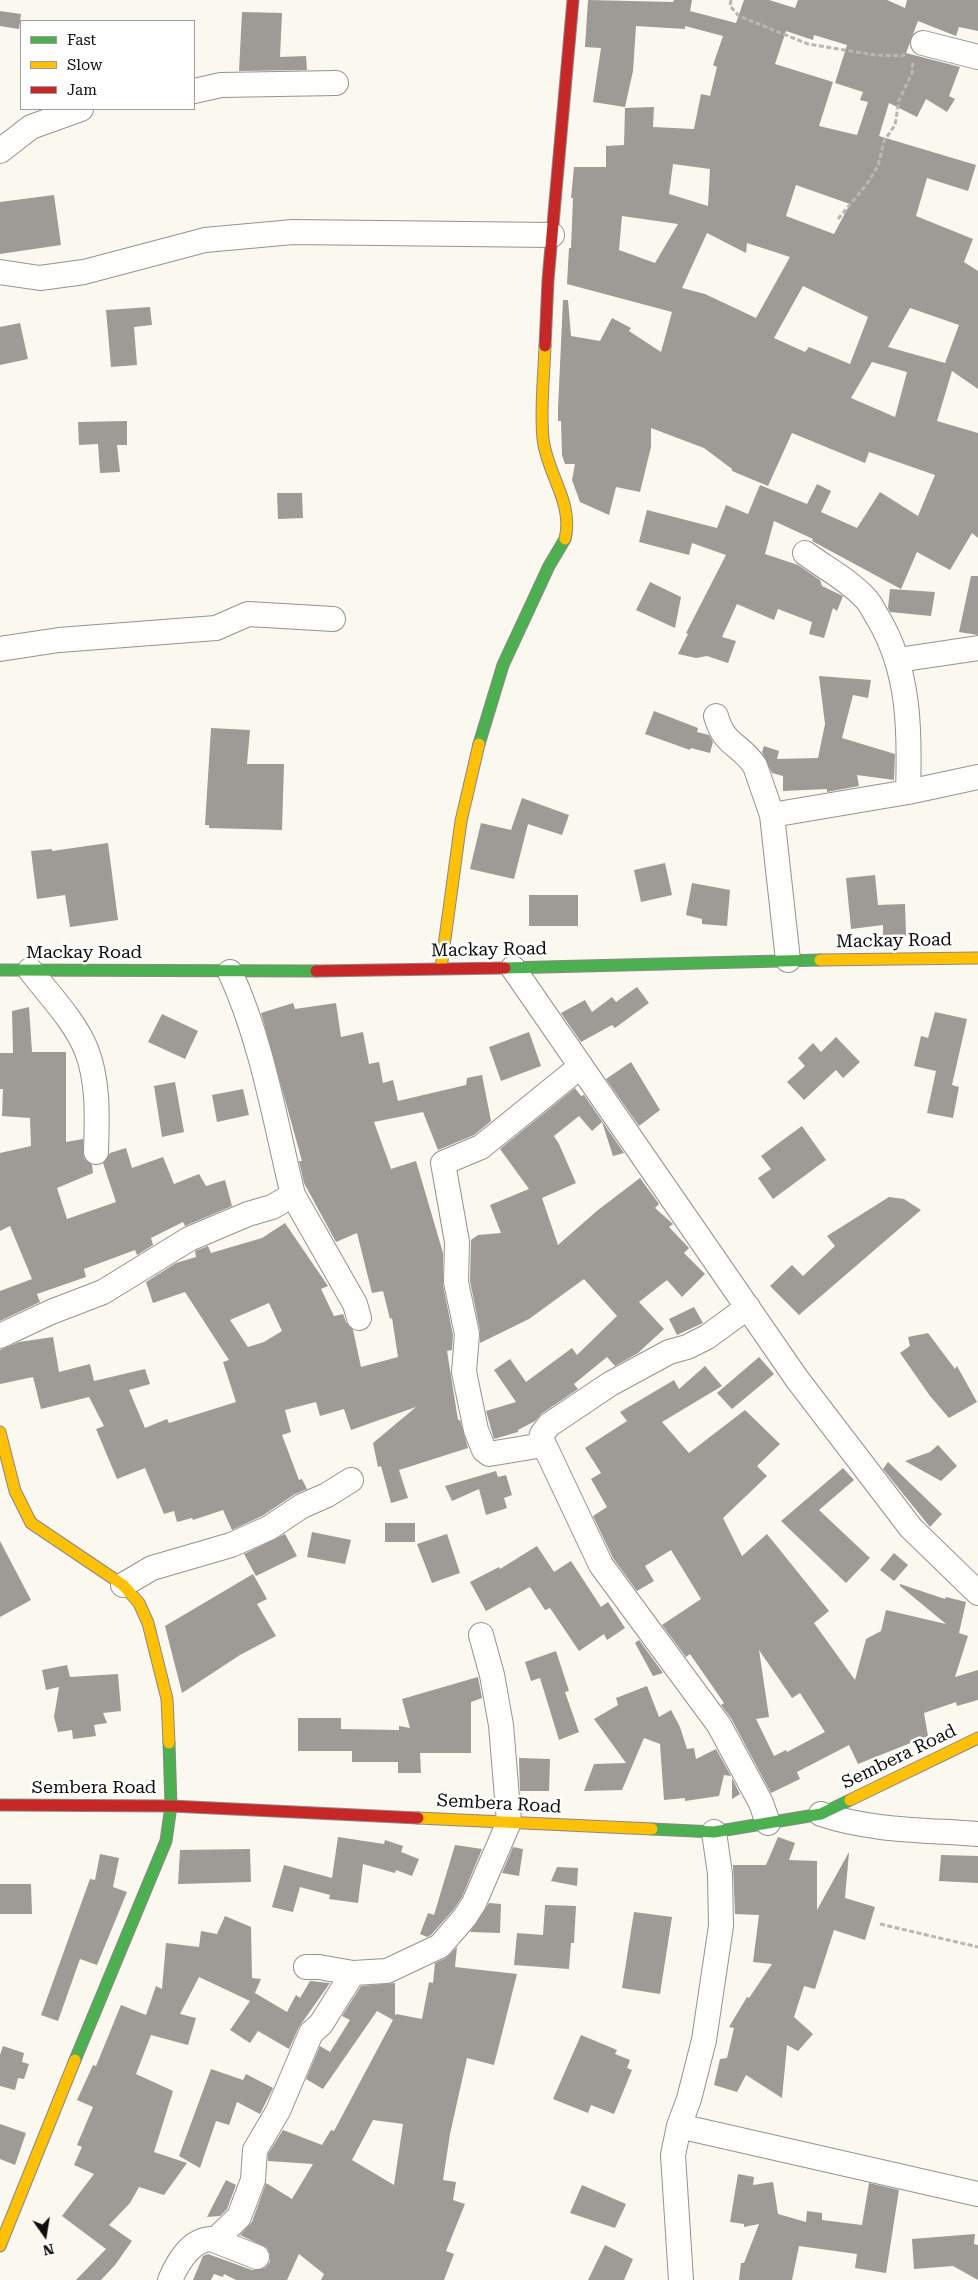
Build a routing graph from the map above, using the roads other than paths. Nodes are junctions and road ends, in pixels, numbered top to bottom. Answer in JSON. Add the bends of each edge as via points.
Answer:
{"nodes":[{"id":1,"x":573,"y":0,"type":"edge"},
{"id":2,"x":918,"y":46,"type":"road end"},
{"id":3,"x":978,"y":57,"type":"edge"},
{"id":4,"x":336,"y":83,"type":"dead end"},
{"id":5,"x":195,"y":91,"type":"edge"},
{"id":6,"x":78,"y":110,"type":"edge"},
{"id":7,"x":0,"y":151,"type":"edge"},
{"id":8,"x":552,"y":235,"type":"junction"},
{"id":9,"x":0,"y":272,"type":"edge"},
{"id":10,"x":805,"y":553,"type":"dead end"},
{"id":11,"x":333,"y":619,"type":"dead end"},
{"id":12,"x":978,"y":648,"type":"edge"},
{"id":13,"x":0,"y":649,"type":"edge"},
{"id":14,"x":898,"y":660,"type":"junction"},
{"id":15,"x":716,"y":716,"type":"dead end"},
{"id":16,"x":978,"y":776,"type":"edge"},
{"id":17,"x":908,"y":792,"type":"junction"},
{"id":18,"x":772,"y":815,"type":"junction"},
{"id":19,"x":978,"y":958,"type":"edge"},
{"id":20,"x":788,"y":960,"type":"junction"},
{"id":21,"x":441,"y":968,"type":"junction"},
{"id":22,"x":513,"y":968,"type":"junction"},
{"id":23,"x":0,"y":970,"type":"edge"},
{"id":24,"x":30,"y":970,"type":"junction"},
{"id":25,"x":230,"y":972,"type":"junction"},
{"id":26,"x":581,"y":1066,"type":"junction"},
{"id":27,"x":96,"y":1152,"type":"dead end"},
{"id":28,"x":293,"y":1195,"type":"junction"},
{"id":29,"x":748,"y":1307,"type":"junction"},
{"id":30,"x":359,"y":1318,"type":"dead end"},
{"id":31,"x":0,"y":1336,"type":"edge"},
{"id":32,"x":0,"y":1432,"type":"edge"},
{"id":33,"x":543,"y":1445,"type":"junction"},
{"id":34,"x":351,"y":1480,"type":"dead end"},
{"id":35,"x":123,"y":1585,"type":"junction"},
{"id":36,"x":978,"y":1593,"type":"edge"},
{"id":37,"x":481,"y":1635,"type":"dead end"},
{"id":38,"x":978,"y":1738,"type":"edge"},
{"id":39,"x":0,"y":1806,"type":"edge"},
{"id":40,"x":170,"y":1806,"type":"junction"},
{"id":41,"x":821,"y":1814,"type":"junction"},
{"id":42,"x":509,"y":1822,"type":"junction"},
{"id":43,"x":768,"y":1823,"type":"junction"},
{"id":44,"x":714,"y":1832,"type":"junction"},
{"id":45,"x":978,"y":1834,"type":"edge"},
{"id":46,"x":306,"y":1968,"type":"dead end"},
{"id":47,"x":353,"y":1973,"type":"junction"},
{"id":48,"x":679,"y":2126,"type":"junction"},
{"id":49,"x":978,"y":2194,"type":"edge"},
{"id":50,"x":215,"y":2240,"type":"junction"},
{"id":51,"x":0,"y":2246,"type":"edge"},
{"id":52,"x":257,"y":2257,"type":"dead end"},
{"id":53,"x":170,"y":2280,"type":"edge"},
{"id":54,"x":681,"y":2280,"type":"edge"}],
"edges":[{"from":1,"to":8,"type":"street"},
{"from":2,"to":3,"type":"street"},
{"from":4,"to":5,"type":"street","via":[[221,86]]},
{"from":6,"to":7,"type":"street","via":[[31,126]]},
{"from":8,"to":9,"type":"street","via":[[293,232],[204,240],[84,272],[40,278]]},
{"from":8,"to":21,"type":"street","via":[[543,439],[547,460],[568,511],[568,527],[564,542],[549,566],[503,665],[476,753],[461,820]]},
{"from":10,"to":14,"type":"street","via":[[867,599]]},
{"from":11,"to":13,"type":"street","via":[[248,614],[216,628],[59,640]]},
{"from":12,"to":14,"type":"street"},
{"from":14,"to":17,"type":"street","via":[[908,712]]},
{"from":15,"to":18,"type":"street","via":[[722,734],[755,766]]},
{"from":16,"to":17,"type":"street"},
{"from":17,"to":18,"type":"street"},
{"from":18,"to":20,"type":"street"},
{"from":19,"to":20,"type":"street","name":"Mackay Road"},
{"from":20,"to":22,"type":"street","name":"Mackay Road"},
{"from":21,"to":22,"type":"street","name":"Mackay Road"},
{"from":21,"to":25,"type":"street","name":"Mackay Road"},
{"from":22,"to":26,"type":"street"},
{"from":23,"to":24,"type":"street","name":"Mackay Road"},
{"from":24,"to":25,"type":"street","name":"Mackay Road"},
{"from":24,"to":27,"type":"street","via":[[78,1034],[90,1061],[97,1111]]},
{"from":25,"to":28,"type":"street","via":[[253,1031]]},
{"from":26,"to":29,"type":"street"},
{"from":26,"to":33,"type":"street","via":[[481,1147],[443,1163],[457,1242],[456,1282],[466,1334],[464,1372],[476,1430],[489,1454]]},
{"from":28,"to":30,"type":"street","via":[[355,1304]]},
{"from":28,"to":31,"type":"street","via":[[272,1207],[189,1239],[103,1292]]},
{"from":29,"to":33,"type":"street","via":[[707,1338],[669,1352],[610,1384],[549,1425],[542,1434]]},
{"from":29,"to":36,"type":"street","via":[[911,1528]]},
{"from":32,"to":35,"type":"street","via":[[11,1482],[31,1523]]},
{"from":33,"to":43,"type":"street","via":[[601,1565],[719,1725],[761,1803]]},
{"from":34,"to":35,"type":"street","via":[[269,1528],[230,1546],[152,1568]]},
{"from":35,"to":40,"type":"street","via":[[139,1603],[148,1623],[163,1680],[167,1699]]},
{"from":37,"to":42,"type":"street","via":[[501,1725]]},
{"from":38,"to":41,"type":"street","name":"Sembera Road"},
{"from":39,"to":40,"type":"street","name":"Sembera Road"},
{"from":40,"to":42,"type":"street","name":"Sembera Road"},
{"from":40,"to":51,"type":"street","via":[[166,1841]]},
{"from":41,"to":43,"type":"street","name":"Sembera Road"},
{"from":41,"to":45,"type":"street","via":[[880,1827]]},
{"from":42,"to":44,"type":"street","name":"Sembera Road"},
{"from":42,"to":47,"type":"street","via":[[474,1903],[442,1943],[387,1971]]},
{"from":43,"to":44,"type":"street","name":"Sembera Road"},
{"from":44,"to":48,"type":"street","via":[[720,1874],[721,1926],[704,2040]]},
{"from":46,"to":47,"type":"street"},
{"from":47,"to":50,"type":"street","via":[[321,2024],[311,2034],[278,2111],[255,2150],[253,2180],[239,2217]]},
{"from":48,"to":49,"type":"street"},
{"from":48,"to":54,"type":"street","via":[[673,2155]]},
{"from":50,"to":52,"type":"street"},
{"from":50,"to":53,"type":"street","via":[[203,2239],[190,2248]]}]}
